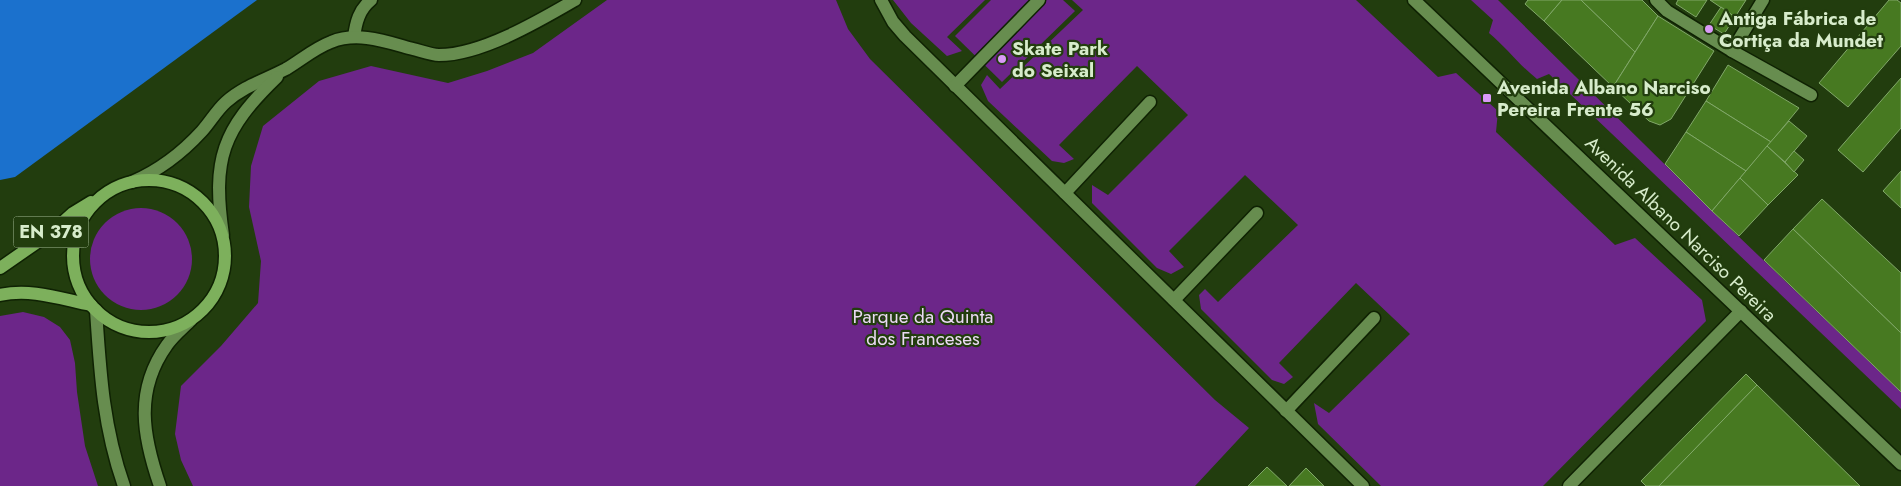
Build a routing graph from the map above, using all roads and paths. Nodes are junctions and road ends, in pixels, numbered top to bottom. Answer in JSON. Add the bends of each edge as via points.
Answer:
{"nodes":[{"id":1,"x":371,"y":0,"type":"edge"},
{"id":2,"x":575,"y":0,"type":"edge"},
{"id":3,"x":881,"y":0,"type":"edge"},
{"id":4,"x":1039,"y":0,"type":"edge"},
{"id":5,"x":1414,"y":0,"type":"edge"},
{"id":6,"x":1656,"y":0,"type":"edge"},
{"id":7,"x":1763,"y":0,"type":"edge"},
{"id":8,"x":354,"y":37,"type":"junction"},
{"id":9,"x":1732,"y":51,"type":"junction"},
{"id":10,"x":284,"y":70,"type":"junction"},
{"id":11,"x":955,"y":86,"type":"junction"},
{"id":12,"x":1811,"y":95,"type":"dead end"},
{"id":13,"x":1150,"y":102,"type":"dead end"},
{"id":14,"x":132,"y":182,"type":"junction"},
{"id":15,"x":1065,"y":193,"type":"junction"},
{"id":16,"x":102,"y":196,"type":"junction"},
{"id":17,"x":1257,"y":212,"type":"dead end"},
{"id":18,"x":222,"y":235,"type":"junction"},
{"id":19,"x":0,"y":268,"type":"edge"},
{"id":20,"x":0,"y":295,"type":"edge"},
{"id":21,"x":1174,"y":300,"type":"junction"},
{"id":22,"x":93,"y":307,"type":"junction"},
{"id":23,"x":1741,"y":312,"type":"junction"},
{"id":24,"x":1374,"y":318,"type":"dead end"},
{"id":25,"x":191,"y":320,"type":"junction"},
{"id":26,"x":1286,"y":411,"type":"junction"},
{"id":27,"x":1901,"y":464,"type":"edge"},
{"id":28,"x":124,"y":486,"type":"edge"},
{"id":29,"x":160,"y":486,"type":"edge"},
{"id":30,"x":1363,"y":486,"type":"edge"},
{"id":31,"x":1569,"y":486,"type":"edge"}],
"edges":[{"from":1,"to":8,"type":"street","via":[[357,20]]},
{"from":2,"to":8,"type":"street","via":[[522,29],[461,52],[438,55],[382,40]]},
{"from":3,"to":11,"type":"street","via":[[905,36]]},
{"from":4,"to":11,"type":"street"},
{"from":5,"to":23,"type":"street","name":"Avenida Albano Narciso Pereira"},
{"from":6,"to":9,"type":"street"},
{"from":7,"to":9,"type":"street"},
{"from":8,"to":10,"type":"street","number":"EN 378","via":[[329,43]]},
{"from":9,"to":12,"type":"street"},
{"from":10,"to":14,"type":"street","number":"EN 378","via":[[252,84],[224,103],[176,156]]},
{"from":10,"to":18,"type":"street","number":"EN 378","via":[[239,118],[223,152],[218,184]]},
{"from":11,"to":15,"type":"street"},
{"from":13,"to":15,"type":"street"},
{"from":14,"to":16,"type":"main road","number":"EN 378"},
{"from":14,"to":18,"type":"main road","number":"EN 378","via":[[161,181],[188,190],[209,209]]},
{"from":15,"to":21,"type":"street"},
{"from":16,"to":19,"type":"main road","number":"EN 378","via":[[73,213],[52,232]]},
{"from":16,"to":22,"type":"main road","number":"EN 378","via":[[86,214],[76,236],[73,260],[78,284]]},
{"from":17,"to":21,"type":"street"},
{"from":18,"to":25,"type":"main road","number":"EN 378","via":[[225,259],[221,282],[209,303]]},
{"from":20,"to":22,"type":"main road","number":"EN 378","via":[[15,292],[40,294]]},
{"from":21,"to":26,"type":"street"},
{"from":22,"to":25,"type":"main road","number":"EN 378","via":[[112,322],[132,330],[173,329]]},
{"from":22,"to":28,"type":"street","via":[[103,402],[113,456]]},
{"from":23,"to":27,"type":"street","name":"Avenida Albano Narciso Pereira"},
{"from":23,"to":31,"type":"street"},
{"from":24,"to":26,"type":"street"},
{"from":25,"to":29,"type":"street","via":[[167,344],[147,388],[143,413],[146,440]]},
{"from":26,"to":30,"type":"street"}]}
